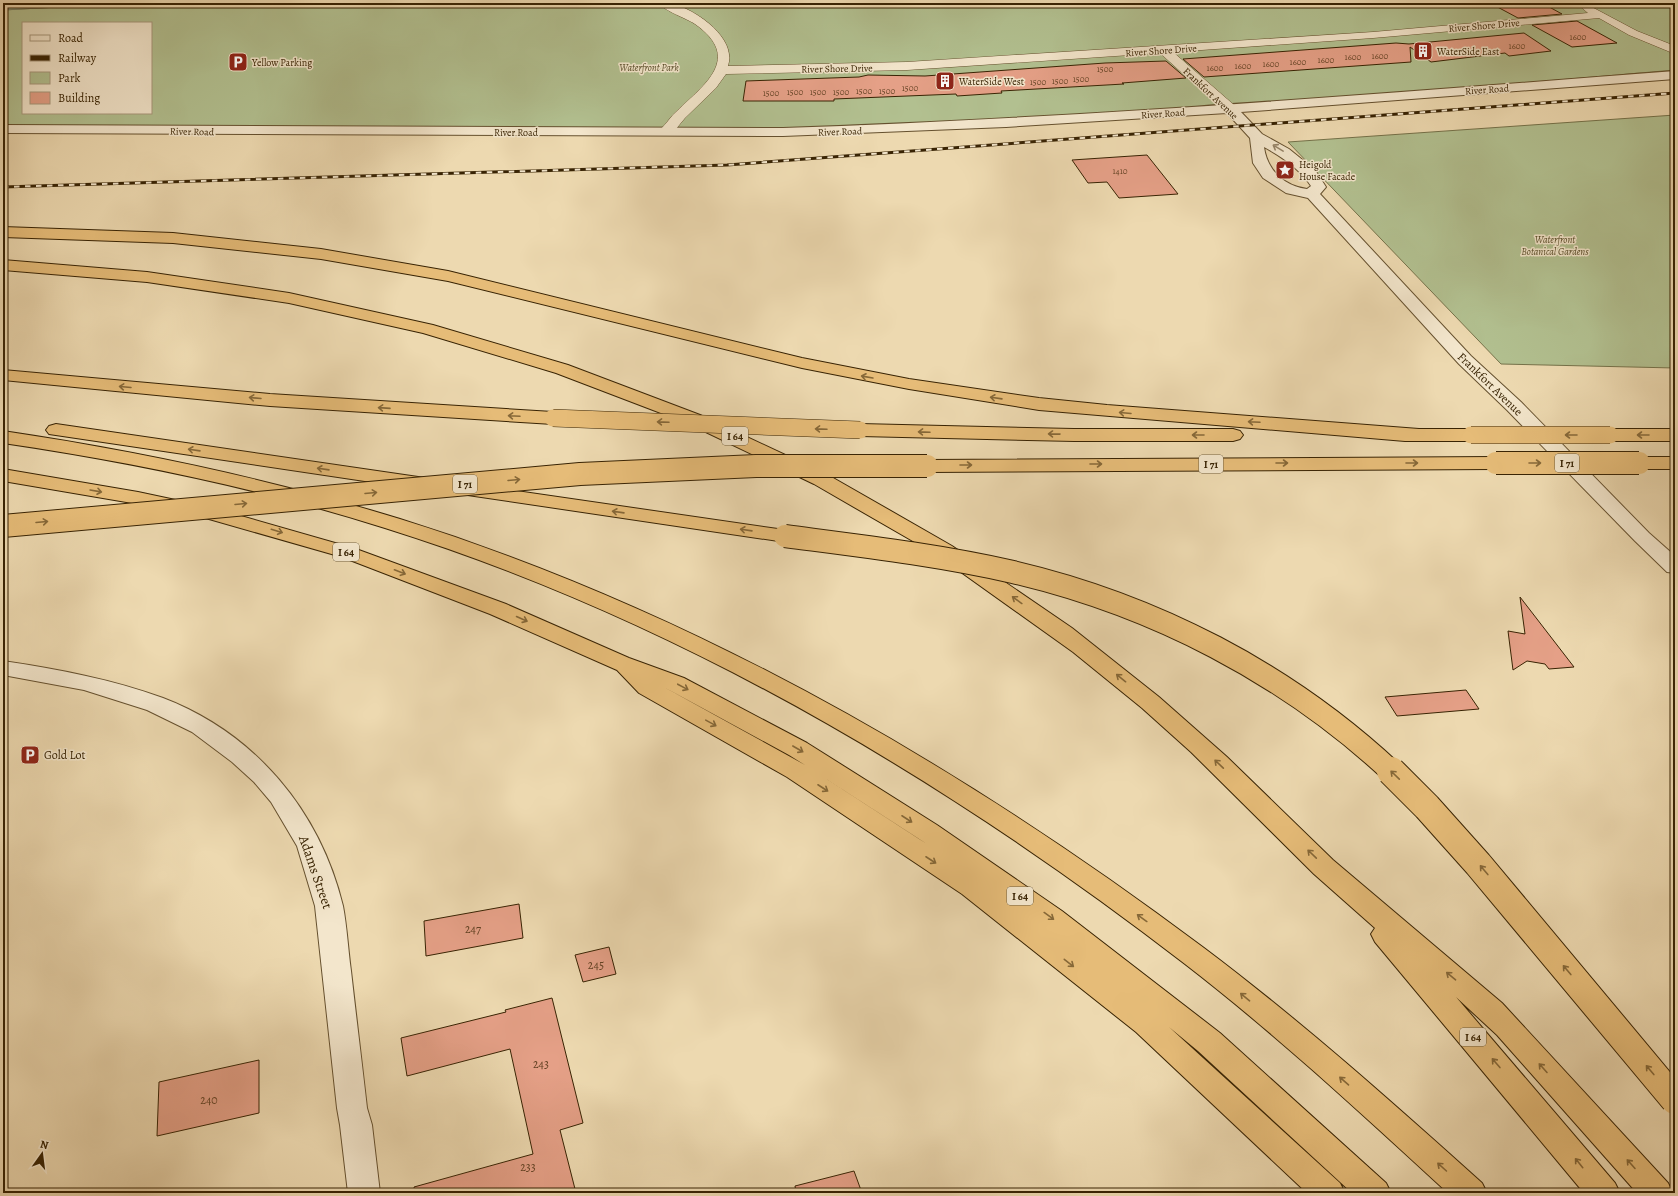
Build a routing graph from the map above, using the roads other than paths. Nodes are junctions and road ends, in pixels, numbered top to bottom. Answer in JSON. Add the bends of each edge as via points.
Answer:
{"nodes":[{"id":1,"x":664,"y":3,"type":"edge"},
{"id":2,"x":1578,"y":3,"type":"edge"},
{"id":3,"x":1600,"y":15,"type":"junction"},
{"id":4,"x":1164,"y":50,"type":"junction"},
{"id":5,"x":1675,"y":50,"type":"edge"},
{"id":6,"x":721,"y":70,"type":"junction"},
{"id":7,"x":1675,"y":75,"type":"edge"},
{"id":8,"x":1229,"y":108,"type":"junction"},
{"id":9,"x":3,"y":129,"type":"edge"},
{"id":10,"x":666,"y":132,"type":"junction"},
{"id":11,"x":1257,"y":137,"type":"junction"},
{"id":12,"x":1312,"y":194,"type":"junction"},
{"id":13,"x":3,"y":232,"type":"edge"},
{"id":14,"x":3,"y":265,"type":"edge"},
{"id":15,"x":3,"y":374,"type":"edge"},
{"id":16,"x":3,"y":423,"type":"edge"},
{"id":17,"x":1419,"y":435,"type":"junction"},
{"id":18,"x":1675,"y":435,"type":"edge"},
{"id":19,"x":3,"y":437,"type":"edge"},
{"id":20,"x":1675,"y":463,"type":"edge"},
{"id":21,"x":3,"y":475,"type":"edge"},
{"id":22,"x":3,"y":526,"type":"edge"},
{"id":23,"x":1675,"y":567,"type":"edge"},
{"id":24,"x":621,"y":663,"type":"junction"},
{"id":25,"x":3,"y":668,"type":"edge"},
{"id":26,"x":1340,"y":882,"type":"junction"},
{"id":27,"x":1675,"y":1100,"type":"edge"},
{"id":28,"x":364,"y":1193,"type":"edge"},
{"id":29,"x":1329,"y":1193,"type":"edge"},
{"id":30,"x":1375,"y":1193,"type":"edge"},
{"id":31,"x":1471,"y":1193,"type":"edge"},
{"id":32,"x":1604,"y":1193,"type":"edge"},
{"id":33,"x":1657,"y":1193,"type":"edge"}],
"edges":[{"from":1,"to":6,"type":"street","via":[[688,14],[720,39],[725,55]]},
{"from":2,"to":3,"type":"street"},
{"from":3,"to":4,"type":"street","name":"River Shore Drive"},
{"from":3,"to":5,"type":"street","via":[[1633,33]]},
{"from":4,"to":6,"type":"street","name":"River Shore Drive","via":[[873,68]]},
{"from":4,"to":8,"type":"street","name":"Frankfort Avenue"},
{"from":6,"to":10,"type":"street","via":[[719,76],[678,116]]},
{"from":7,"to":8,"type":"street","name":"River Road"},
{"from":8,"to":10,"type":"street","name":"River Road","via":[[1012,124],[782,132]]},
{"from":8,"to":11,"type":"street","name":"Frankfort Avenue"},
{"from":9,"to":10,"type":"street","name":"River Road"},
{"from":11,"to":12,"type":"street","via":[[1258,153],[1264,170],[1280,184]]},
{"from":12,"to":11,"type":"street","name":"Frankfort Avenue","one_way":true,"via":[[1319,187],[1310,173],[1284,152]]},
{"from":12,"to":23,"type":"street","name":"Frankfort Avenue","via":[[1465,360]]},
{"from":17,"to":13,"type":"highway","one_way":true,"via":[[1107,411],[1039,404],[909,384],[796,362],[500,288],[328,255],[173,238]]},
{"from":26,"to":14,"type":"highway","number":"I 64","one_way":true,"via":[[1198,744],[1065,634],[910,528],[846,491],[756,445],[690,416],[576,372],[480,342],[397,320],[285,297],[208,285],[90,271]]},
{"from":17,"to":15,"type":"highway","one_way":true,"bridge":true,"via":[[1074,434],[860,430],[553,418],[270,400]]},
{"from":27,"to":16,"type":"highway","one_way":true,"bridge":true,"via":[[1474,858],[1426,804],[1380,760],[1314,706],[1268,677],[1231,655],[1159,621],[1045,580],[953,561]]},
{"from":18,"to":17,"type":"highway","one_way":true,"bridge":true},
{"from":31,"to":19,"type":"highway","one_way":true,"via":[[1294,1037],[1197,957],[978,803],[794,695],[618,608],[460,546],[363,515],[202,473],[132,458]]},
{"from":22,"to":20,"type":"highway","number":"I 71","one_way":true,"bridge":true,"via":[[588,474],[756,466]]},
{"from":21,"to":24,"type":"highway","number":"I 64","one_way":true,"via":[[138,498],[213,514],[341,550],[498,608]]},
{"from":24,"to":29,"type":"highway","one_way":true,"via":[[647,688],[796,771],[972,887],[1146,1024]]},
{"from":24,"to":30,"type":"highway","number":"I 64","one_way":true,"via":[[676,683],[798,748],[928,832],[1052,918],[1209,1042]]},
{"from":25,"to":28,"type":"street","name":"Adams Street","via":[[88,683],[155,704],[201,726],[241,756],[263,776],[284,802],[310,845],[329,906]]},
{"from":32,"to":26,"type":"highway","number":"I 64","one_way":true},
{"from":33,"to":26,"type":"highway","one_way":true,"via":[[1491,1011]]}]}
